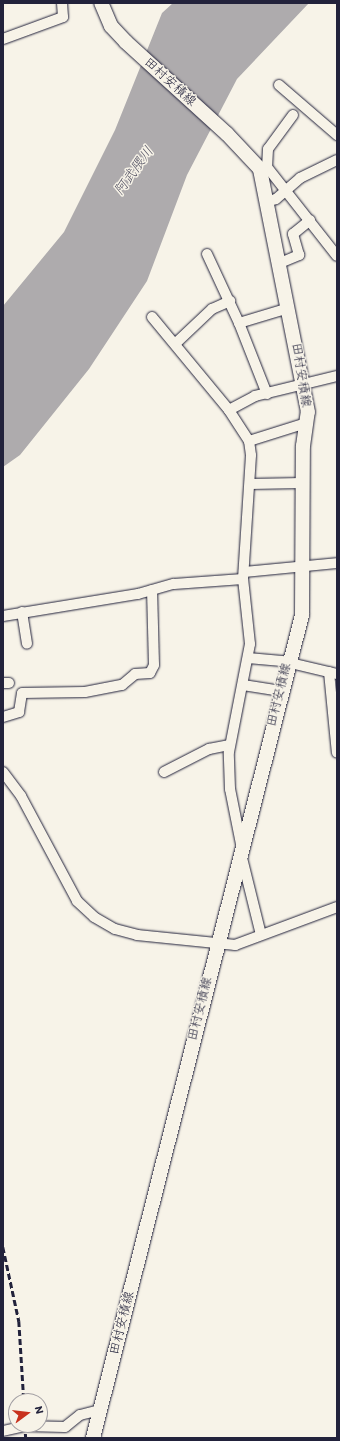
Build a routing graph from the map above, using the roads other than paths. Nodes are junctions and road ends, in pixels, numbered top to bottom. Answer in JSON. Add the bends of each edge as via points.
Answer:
{"nodes":[{"id":1,"x":62,"y":3,"type":"edge"},
{"id":2,"x":101,"y":3,"type":"edge"},
{"id":3,"x":3,"y":39,"type":"edge"},
{"id":4,"x":279,"y":85,"type":"dead end"},
{"id":5,"x":293,"y":115,"type":"dead end"},
{"id":6,"x":337,"y":135,"type":"edge"},
{"id":7,"x":337,"y":160,"type":"edge"},
{"id":8,"x":286,"y":191,"type":"junction"},
{"id":9,"x":269,"y":201,"type":"junction"},
{"id":10,"x":310,"y":220,"type":"junction"},
{"id":11,"x":206,"y":254,"type":"dead end"},
{"id":12,"x":337,"y":256,"type":"edge"},
{"id":13,"x":280,"y":263,"type":"junction"},
{"id":14,"x":230,"y":301,"type":"junction"},
{"id":15,"x":289,"y":308,"type":"junction"},
{"id":16,"x":152,"y":317,"type":"dead end"},
{"id":17,"x":239,"y":323,"type":"junction"},
{"id":18,"x":176,"y":343,"type":"junction"},
{"id":19,"x":337,"y":376,"type":"edge"},
{"id":20,"x":305,"y":385,"type":"junction"},
{"id":21,"x":267,"y":394,"type":"junction"},
{"id":22,"x":229,"y":410,"type":"junction"},
{"id":23,"x":306,"y":423,"type":"junction"},
{"id":24,"x":249,"y":441,"type":"junction"},
{"id":25,"x":302,"y":483,"type":"junction"},
{"id":26,"x":250,"y":484,"type":"junction"},
{"id":27,"x":337,"y":563,"type":"edge"},
{"id":28,"x":302,"y":566,"type":"junction"},
{"id":29,"x":244,"y":575,"type":"junction"},
{"id":30,"x":152,"y":590,"type":"junction"},
{"id":31,"x":22,"y":612,"type":"junction"},
{"id":32,"x":3,"y":616,"type":"edge"},
{"id":33,"x":28,"y":644,"type":"dead end"},
{"id":34,"x":248,"y":658,"type":"junction"},
{"id":35,"x":287,"y":663,"type":"junction"},
{"id":36,"x":333,"y":673,"type":"edge"},
{"id":37,"x":243,"y":685,"type":"junction"},
{"id":38,"x":280,"y":691,"type":"junction"},
{"id":39,"x":3,"y":717,"type":"edge"},
{"id":40,"x":229,"y":745,"type":"junction"},
{"id":41,"x":337,"y":753,"type":"edge"},
{"id":42,"x":3,"y":772,"type":"edge"},
{"id":43,"x":164,"y":772,"type":"dead end"},
{"id":44,"x":241,"y":847,"type":"junction"},
{"id":45,"x":337,"y":907,"type":"edge"},
{"id":46,"x":261,"y":935,"type":"junction"},
{"id":47,"x":216,"y":944,"type":"junction"},
{"id":48,"x":100,"y":1410,"type":"junction"},
{"id":49,"x":3,"y":1431,"type":"edge"},
{"id":50,"x":93,"y":1438,"type":"edge"}],
"edges":[{"from":1,"to":3,"type":"street","via":[[62,17]]},
{"from":2,"to":9,"type":"main road","name":"田村安積線","via":[[111,26],[227,134],[260,169]]},
{"from":4,"to":6,"type":"street"},
{"from":5,"to":8,"type":"street","via":[[266,155],[267,167]]},
{"from":7,"to":8,"type":"street","via":[[300,178]]},
{"from":8,"to":9,"type":"street"},
{"from":8,"to":10,"type":"street"},
{"from":9,"to":13,"type":"main road","name":"田村安積線"},
{"from":10,"to":12,"type":"street"},
{"from":10,"to":13,"type":"street","via":[[293,234],[299,255]]},
{"from":11,"to":14,"type":"street"},
{"from":13,"to":15,"type":"main road","name":"田村安積線"},
{"from":14,"to":17,"type":"street"},
{"from":14,"to":18,"type":"street","via":[[212,309]]},
{"from":15,"to":17,"type":"street"},
{"from":15,"to":20,"type":"main road","name":"田村安積線"},
{"from":16,"to":18,"type":"street"},
{"from":17,"to":21,"type":"street"},
{"from":18,"to":22,"type":"street"},
{"from":19,"to":20,"type":"street"},
{"from":20,"to":21,"type":"street"},
{"from":20,"to":23,"type":"main road","name":"田村安積線"},
{"from":21,"to":22,"type":"street"},
{"from":22,"to":24,"type":"street"},
{"from":23,"to":24,"type":"street"},
{"from":23,"to":25,"type":"main road","name":"田村安積線"},
{"from":24,"to":26,"type":"street"},
{"from":25,"to":26,"type":"street"},
{"from":25,"to":28,"type":"main road","name":"田村安積線"},
{"from":26,"to":29,"type":"street"},
{"from":27,"to":28,"type":"street"},
{"from":28,"to":29,"type":"street"},
{"from":28,"to":35,"type":"main road","name":"田村安積線","via":[[302,615]]},
{"from":29,"to":30,"type":"street","via":[[174,584]]},
{"from":29,"to":34,"type":"street","via":[[250,627]]},
{"from":30,"to":31,"type":"street"},
{"from":30,"to":39,"type":"street","via":[[154,662],[150,672],[135,674],[122,685],[85,692],[22,693],[19,712]]},
{"from":31,"to":32,"type":"street"},
{"from":31,"to":33,"type":"street"},
{"from":34,"to":35,"type":"street"},
{"from":34,"to":37,"type":"street"},
{"from":35,"to":36,"type":"street"},
{"from":35,"to":38,"type":"main road","name":"田村安積線"},
{"from":36,"to":41,"type":"street"},
{"from":37,"to":38,"type":"street"},
{"from":37,"to":40,"type":"street"},
{"from":38,"to":44,"type":"main road","name":"田村安積線"},
{"from":40,"to":43,"type":"street","via":[[209,749]]},
{"from":40,"to":44,"type":"street","via":[[230,789]]},
{"from":42,"to":47,"type":"street","via":[[20,796],[70,891],[83,909],[124,932]]},
{"from":44,"to":46,"type":"street"},
{"from":44,"to":47,"type":"main road","name":"田村安積線"},
{"from":45,"to":46,"type":"street"},
{"from":46,"to":47,"type":"street","via":[[240,944]]},
{"from":47,"to":48,"type":"main road","name":"田村安積線"},
{"from":48,"to":49,"type":"street","via":[[80,1415],[65,1427],[25,1426]]},
{"from":48,"to":50,"type":"main road","name":"田村安積線"}]}
